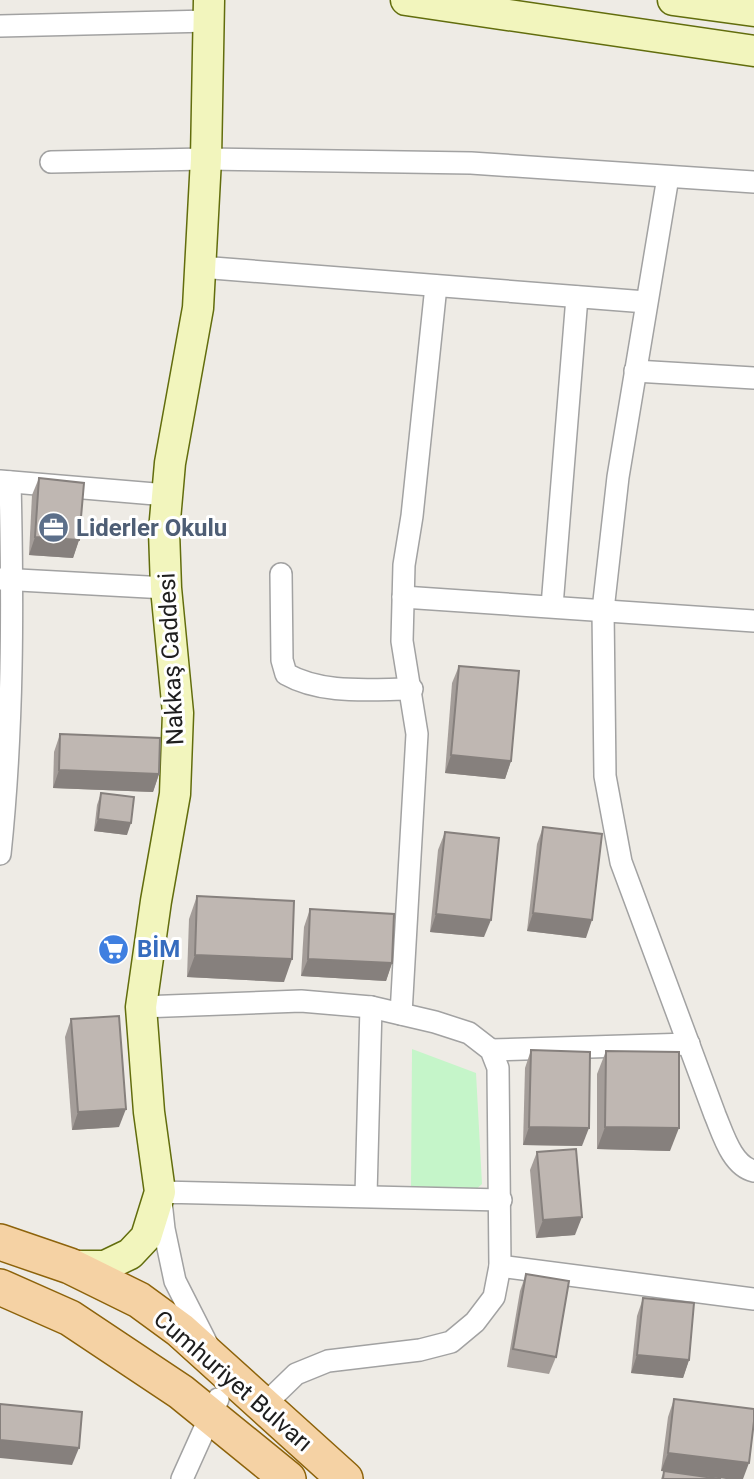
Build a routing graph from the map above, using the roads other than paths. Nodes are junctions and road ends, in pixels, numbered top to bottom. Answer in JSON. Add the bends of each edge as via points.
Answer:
{"nodes":[{"id":1,"x":406,"y":0,"type":"edge"},
{"id":2,"x":673,"y":0,"type":"edge"},
{"id":3,"x":679,"y":0,"type":"edge"},
{"id":4,"x":209,"y":10,"type":"edge"},
{"id":5,"x":754,"y":11,"type":"edge"},
{"id":6,"x":0,"y":26,"type":"edge"},
{"id":7,"x":754,"y":51,"type":"edge"},
{"id":8,"x":206,"y":159,"type":"junction"},
{"id":9,"x":51,"y":162,"type":"dead end"},
{"id":10,"x":668,"y":177,"type":"junction"},
{"id":11,"x":754,"y":182,"type":"edge"},
{"id":12,"x":200,"y":267,"type":"junction"},
{"id":13,"x":436,"y":286,"type":"junction"},
{"id":14,"x":577,"y":297,"type":"junction"},
{"id":15,"x":646,"y":302,"type":"junction"},
{"id":16,"x":635,"y":371,"type":"junction"},
{"id":17,"x":754,"y":378,"type":"edge"},
{"id":18,"x":5,"y":481,"type":"edge"},
{"id":19,"x":167,"y":495,"type":"junction"},
{"id":20,"x":281,"y":574,"type":"dead end"},
{"id":21,"x":6,"y":578,"type":"edge"},
{"id":22,"x":166,"y":588,"type":"junction"},
{"id":23,"x":403,"y":597,"type":"junction"},
{"id":24,"x":552,"y":606,"type":"junction"},
{"id":25,"x":603,"y":610,"type":"junction"},
{"id":26,"x":754,"y":621,"type":"edge"},
{"id":27,"x":412,"y":689,"type":"junction"},
{"id":28,"x":2,"y":822,"type":"edge"},
{"id":29,"x":0,"y":854,"type":"edge"},
{"id":30,"x":141,"y":1007,"type":"junction"},
{"id":31,"x":371,"y":1007,"type":"junction"},
{"id":32,"x":401,"y":1014,"type":"junction"},
{"id":33,"x":689,"y":1044,"type":"junction"},
{"id":34,"x":491,"y":1050,"type":"junction"},
{"id":35,"x":754,"y":1171,"type":"edge"},
{"id":36,"x":160,"y":1192,"type":"junction"},
{"id":37,"x":366,"y":1195,"type":"junction"},
{"id":38,"x":501,"y":1200,"type":"junction"},
{"id":39,"x":0,"y":1242,"type":"edge"},
{"id":40,"x":70,"y":1266,"type":"junction"},
{"id":41,"x":500,"y":1266,"type":"junction"},
{"id":42,"x":0,"y":1287,"type":"edge"},
{"id":43,"x":125,"y":1293,"type":"junction"},
{"id":44,"x":754,"y":1299,"type":"edge"},
{"id":45,"x":91,"y":1332,"type":"junction"},
{"id":46,"x":218,"y":1388,"type":"junction"},
{"id":47,"x":263,"y":1406,"type":"junction"},
{"id":48,"x":182,"y":1479,"type":"edge"},
{"id":49,"x":288,"y":1479,"type":"edge"},
{"id":50,"x":345,"y":1479,"type":"edge"}],
"edges":[{"from":1,"to":7,"type":"street"},
{"from":2,"to":3,"type":"street"},
{"from":3,"to":5,"type":"street"},
{"from":4,"to":6,"type":"street"},
{"from":4,"to":8,"type":"street","name":"Nakkaş Caddesi"},
{"from":8,"to":9,"type":"street"},
{"from":8,"to":10,"type":"street","via":[[471,163]]},
{"from":8,"to":12,"type":"street","name":"Nakkaş Caddesi"},
{"from":10,"to":11,"type":"street"},
{"from":10,"to":15,"type":"street"},
{"from":12,"to":13,"type":"street"},
{"from":12,"to":19,"type":"street","name":"Nakkaş Caddesi","via":[[198,308]]},
{"from":13,"to":14,"type":"street"},
{"from":13,"to":23,"type":"street"},
{"from":14,"to":15,"type":"street"},
{"from":14,"to":24,"type":"street"},
{"from":15,"to":16,"type":"street"},
{"from":16,"to":17,"type":"street"},
{"from":16,"to":25,"type":"street"},
{"from":18,"to":19,"type":"street"},
{"from":18,"to":21,"type":"street"},
{"from":19,"to":22,"type":"street","name":"Nakkaş Caddesi"},
{"from":20,"to":27,"type":"street","via":[[286,674],[335,689]]},
{"from":21,"to":22,"type":"street"},
{"from":21,"to":28,"type":"street","via":[[7,788]]},
{"from":22,"to":30,"type":"street","name":"Nakkaş Caddesi","via":[[178,713],[175,794]]},
{"from":23,"to":24,"type":"street"},
{"from":23,"to":27,"type":"street","via":[[402,641]]},
{"from":24,"to":25,"type":"street"},
{"from":25,"to":26,"type":"street"},
{"from":25,"to":33,"type":"street","via":[[605,776],[621,862]]},
{"from":27,"to":32,"type":"street","via":[[417,734]]},
{"from":28,"to":29,"type":"street"},
{"from":30,"to":31,"type":"street","via":[[301,1001]]},
{"from":30,"to":36,"type":"street","name":"Nakkaş Caddesi"},
{"from":31,"to":32,"type":"street"},
{"from":31,"to":37,"type":"street"},
{"from":32,"to":34,"type":"street","via":[[470,1033]]},
{"from":33,"to":34,"type":"street"},
{"from":33,"to":35,"type":"street","via":[[727,1147],[746,1169]]},
{"from":34,"to":38,"type":"street","via":[[498,1068]]},
{"from":36,"to":37,"type":"street"},
{"from":36,"to":40,"type":"street","via":[[146,1237],[130,1254],[105,1266]]},
{"from":36,"to":46,"type":"street","via":[[175,1281]]},
{"from":37,"to":38,"type":"street"},
{"from":38,"to":41,"type":"street"},
{"from":39,"to":40,"type":"main road","name":"Cumhuriyet Bulvarı"},
{"from":40,"to":43,"type":"main road","name":"Cumhuriyet Bulvarı"},
{"from":41,"to":44,"type":"street"},
{"from":41,"to":47,"type":"street","via":[[494,1297],[475,1322],[451,1342],[328,1361],[296,1374]]},
{"from":42,"to":45,"type":"main road","name":"Cumhuriyet Bulvarı"},
{"from":43,"to":45,"type":"main road","via":[[101,1288],[92,1292],[82,1311]]},
{"from":43,"to":46,"type":"main road","name":"Cumhuriyet Bulvarı","via":[[180,1330]]},
{"from":45,"to":46,"type":"main road","name":"Cumhuriyet Bulvarı","via":[[181,1392]]},
{"from":46,"to":47,"type":"main road","name":"Cumhuriyet Bulvarı"},
{"from":46,"to":48,"type":"street"},
{"from":46,"to":49,"type":"main road","name":"Cumhuriyet Bulvarı"},
{"from":47,"to":50,"type":"main road","name":"Cumhuriyet Bulvarı"}]}
